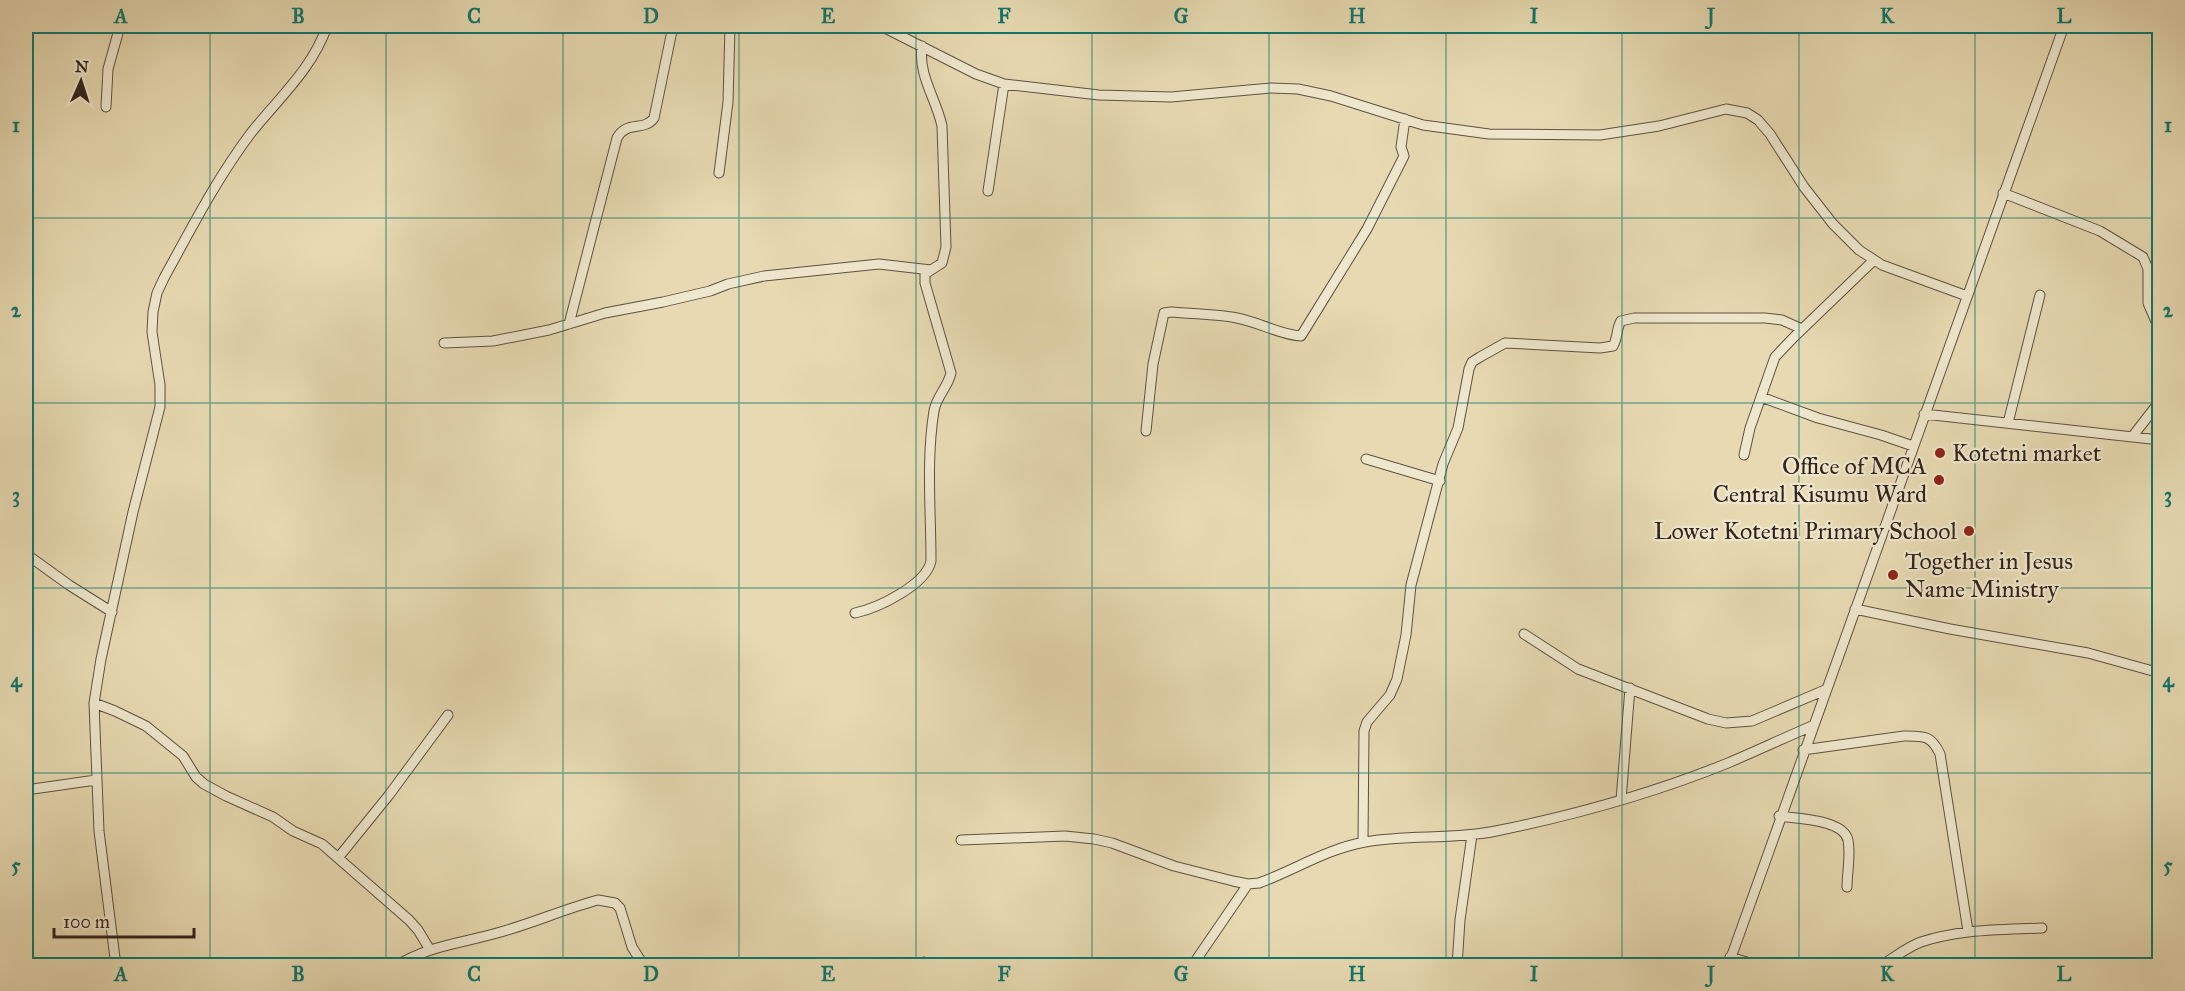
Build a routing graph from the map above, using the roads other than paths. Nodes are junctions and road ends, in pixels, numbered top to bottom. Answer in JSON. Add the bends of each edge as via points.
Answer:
{"nodes":[{"id":1,"x":120,"y":26,"type":"edge"},
{"id":2,"x":327,"y":26,"type":"edge"},
{"id":3,"x":673,"y":26,"type":"edge"},
{"id":4,"x":730,"y":26,"type":"edge"},
{"id":5,"x":881,"y":26,"type":"edge"},
{"id":6,"x":2064,"y":26,"type":"edge"},
{"id":7,"x":921,"y":46,"type":"junction"},
{"id":8,"x":1004,"y":84,"type":"junction"},
{"id":9,"x":106,"y":107,"type":"dead end"},
{"id":10,"x":1405,"y":120,"type":"junction"},
{"id":11,"x":719,"y":173,"type":"dead end"},
{"id":12,"x":988,"y":191,"type":"dead end"},
{"id":13,"x":2003,"y":193,"type":"junction"},
{"id":14,"x":1874,"y":260,"type":"junction"},
{"id":15,"x":931,"y":270,"type":"junction"},
{"id":16,"x":2040,"y":295,"type":"dead end"},
{"id":17,"x":1967,"y":296,"type":"junction"},
{"id":18,"x":569,"y":324,"type":"junction"},
{"id":19,"x":1802,"y":329,"type":"junction"},
{"id":20,"x":2160,"y":331,"type":"edge"},
{"id":21,"x":444,"y":343,"type":"dead end"},
{"id":22,"x":1761,"y":397,"type":"junction"},
{"id":23,"x":2160,"y":401,"type":"edge"},
{"id":24,"x":1924,"y":414,"type":"junction"},
{"id":25,"x":2008,"y":423,"type":"junction"},
{"id":26,"x":1146,"y":431,"type":"dead end"},
{"id":27,"x":2132,"y":437,"type":"junction"},
{"id":28,"x":2160,"y":440,"type":"edge"},
{"id":29,"x":1913,"y":446,"type":"junction"},
{"id":30,"x":1744,"y":455,"type":"dead end"},
{"id":31,"x":1366,"y":459,"type":"dead end"},
{"id":32,"x":1440,"y":481,"type":"junction"},
{"id":33,"x":26,"y":554,"type":"edge"},
{"id":34,"x":1855,"y":609,"type":"junction"},
{"id":35,"x":112,"y":612,"type":"junction"},
{"id":36,"x":855,"y":613,"type":"dead end"},
{"id":37,"x":1524,"y":634,"type":"dead end"},
{"id":38,"x":2160,"y":673,"type":"edge"},
{"id":39,"x":1630,"y":688,"type":"junction"},
{"id":40,"x":1825,"y":690,"type":"junction"},
{"id":41,"x":94,"y":703,"type":"junction"},
{"id":42,"x":448,"y":715,"type":"dead end"},
{"id":43,"x":1812,"y":726,"type":"junction"},
{"id":44,"x":1803,"y":750,"type":"junction"},
{"id":45,"x":96,"y":780,"type":"junction"},
{"id":46,"x":26,"y":790,"type":"edge"},
{"id":47,"x":1621,"y":800,"type":"junction"},
{"id":48,"x":1779,"y":816,"type":"junction"},
{"id":49,"x":1472,"y":835,"type":"junction"},
{"id":50,"x":961,"y":840,"type":"dead end"},
{"id":51,"x":1363,"y":842,"type":"junction"},
{"id":52,"x":338,"y":858,"type":"junction"},
{"id":53,"x":1248,"y":884,"type":"junction"},
{"id":54,"x":1847,"y":887,"type":"dead end"},
{"id":55,"x":2042,"y":928,"type":"dead end"},
{"id":56,"x":1968,"y":931,"type":"junction"},
{"id":57,"x":430,"y":950,"type":"junction"},
{"id":58,"x":1729,"y":962,"type":"edge"},
{"id":59,"x":116,"y":966,"type":"edge"},
{"id":60,"x":396,"y":966,"type":"edge"},
{"id":61,"x":644,"y":966,"type":"edge"},
{"id":62,"x":1192,"y":966,"type":"edge"},
{"id":63,"x":1457,"y":966,"type":"edge"},
{"id":64,"x":1760,"y":966,"type":"edge"},
{"id":65,"x":1880,"y":966,"type":"edge"}],
"edges":[{"from":1,"to":9,"type":"street","via":[[108,69]]},
{"from":2,"to":35,"type":"street","via":[[312,58],[228,166],[157,293],[152,332],[160,407]]},
{"from":3,"to":18,"type":"street","via":[[654,118],[646,125],[626,128],[617,138]]},
{"from":4,"to":11,"type":"street","via":[[728,102]]},
{"from":5,"to":7,"type":"street"},
{"from":6,"to":13,"type":"street"},
{"from":7,"to":8,"type":"street"},
{"from":7,"to":15,"type":"street","via":[[921,69],[942,126],[946,247],[942,263]]},
{"from":8,"to":10,"type":"street","via":[[1099,95],[1171,97],[1298,89]]},
{"from":8,"to":12,"type":"street"},
{"from":10,"to":14,"type":"street","via":[[1489,134],[1600,135],[1659,126],[1726,109],[1738,110],[1758,120],[1833,224]]},
{"from":10,"to":26,"type":"street","via":[[1401,147],[1404,156],[1367,228],[1301,336],[1237,318],[1164,313],[1153,364]]},
{"from":13,"to":17,"type":"street"},
{"from":13,"to":20,"type":"street","via":[[2100,231],[2143,257],[2148,269],[2148,303]]},
{"from":14,"to":17,"type":"street"},
{"from":14,"to":19,"type":"street"},
{"from":15,"to":18,"type":"street","via":[[879,264],[764,276]]},
{"from":15,"to":36,"type":"street","via":[[925,283],[951,373],[934,413],[929,569],[919,581],[874,607]]},
{"from":16,"to":25,"type":"street"},
{"from":17,"to":24,"type":"street"},
{"from":18,"to":21,"type":"street","via":[[493,341]]},
{"from":19,"to":22,"type":"street","via":[[1775,357]]},
{"from":19,"to":32,"type":"street","via":[[1765,318],[1634,318],[1621,321],[1613,346],[1505,344],[1472,362],[1458,429]]},
{"from":22,"to":29,"type":"street"},
{"from":22,"to":30,"type":"street"},
{"from":23,"to":27,"type":"street"},
{"from":24,"to":25,"type":"street"},
{"from":24,"to":29,"type":"street"},
{"from":25,"to":27,"type":"street"},
{"from":27,"to":28,"type":"street"},
{"from":29,"to":34,"type":"street"},
{"from":31,"to":32,"type":"street"},
{"from":32,"to":51,"type":"street","via":[[1411,585],[1397,679],[1364,730]]},
{"from":33,"to":35,"type":"street"},
{"from":34,"to":38,"type":"street","via":[[2088,653]]},
{"from":34,"to":40,"type":"street"},
{"from":35,"to":41,"type":"street"},
{"from":37,"to":39,"type":"street","via":[[1578,669]]},
{"from":39,"to":40,"type":"street","via":[[1726,723],[1752,721]]},
{"from":39,"to":47,"type":"street"},
{"from":40,"to":43,"type":"street"},
{"from":41,"to":45,"type":"street"},
{"from":41,"to":52,"type":"street","via":[[146,726],[183,756],[204,784],[315,839]]},
{"from":42,"to":52,"type":"street"},
{"from":43,"to":44,"type":"street"},
{"from":43,"to":47,"type":"street","via":[[1727,764]]},
{"from":44,"to":48,"type":"street"},
{"from":44,"to":56,"type":"street","via":[[1904,736],[1919,736],[1934,743],[1940,754]]},
{"from":45,"to":46,"type":"street"},
{"from":45,"to":59,"type":"street"},
{"from":47,"to":49,"type":"street"},
{"from":48,"to":54,"type":"street","via":[[1826,823],[1843,830],[1848,848]]},
{"from":48,"to":58,"type":"street"},
{"from":49,"to":51,"type":"street"},
{"from":49,"to":63,"type":"street"},
{"from":50,"to":53,"type":"street","via":[[1065,836],[1094,839],[1174,866]]},
{"from":51,"to":53,"type":"street","via":[[1330,850],[1270,879]]},
{"from":52,"to":57,"type":"street","via":[[409,920]]},
{"from":53,"to":62,"type":"street"},
{"from":55,"to":56,"type":"street"},
{"from":56,"to":65,"type":"street","via":[[1920,943]]},
{"from":57,"to":60,"type":"street"},
{"from":57,"to":61,"type":"street","via":[[607,900],[620,908],[632,947]]},
{"from":58,"to":64,"type":"street"}]}
